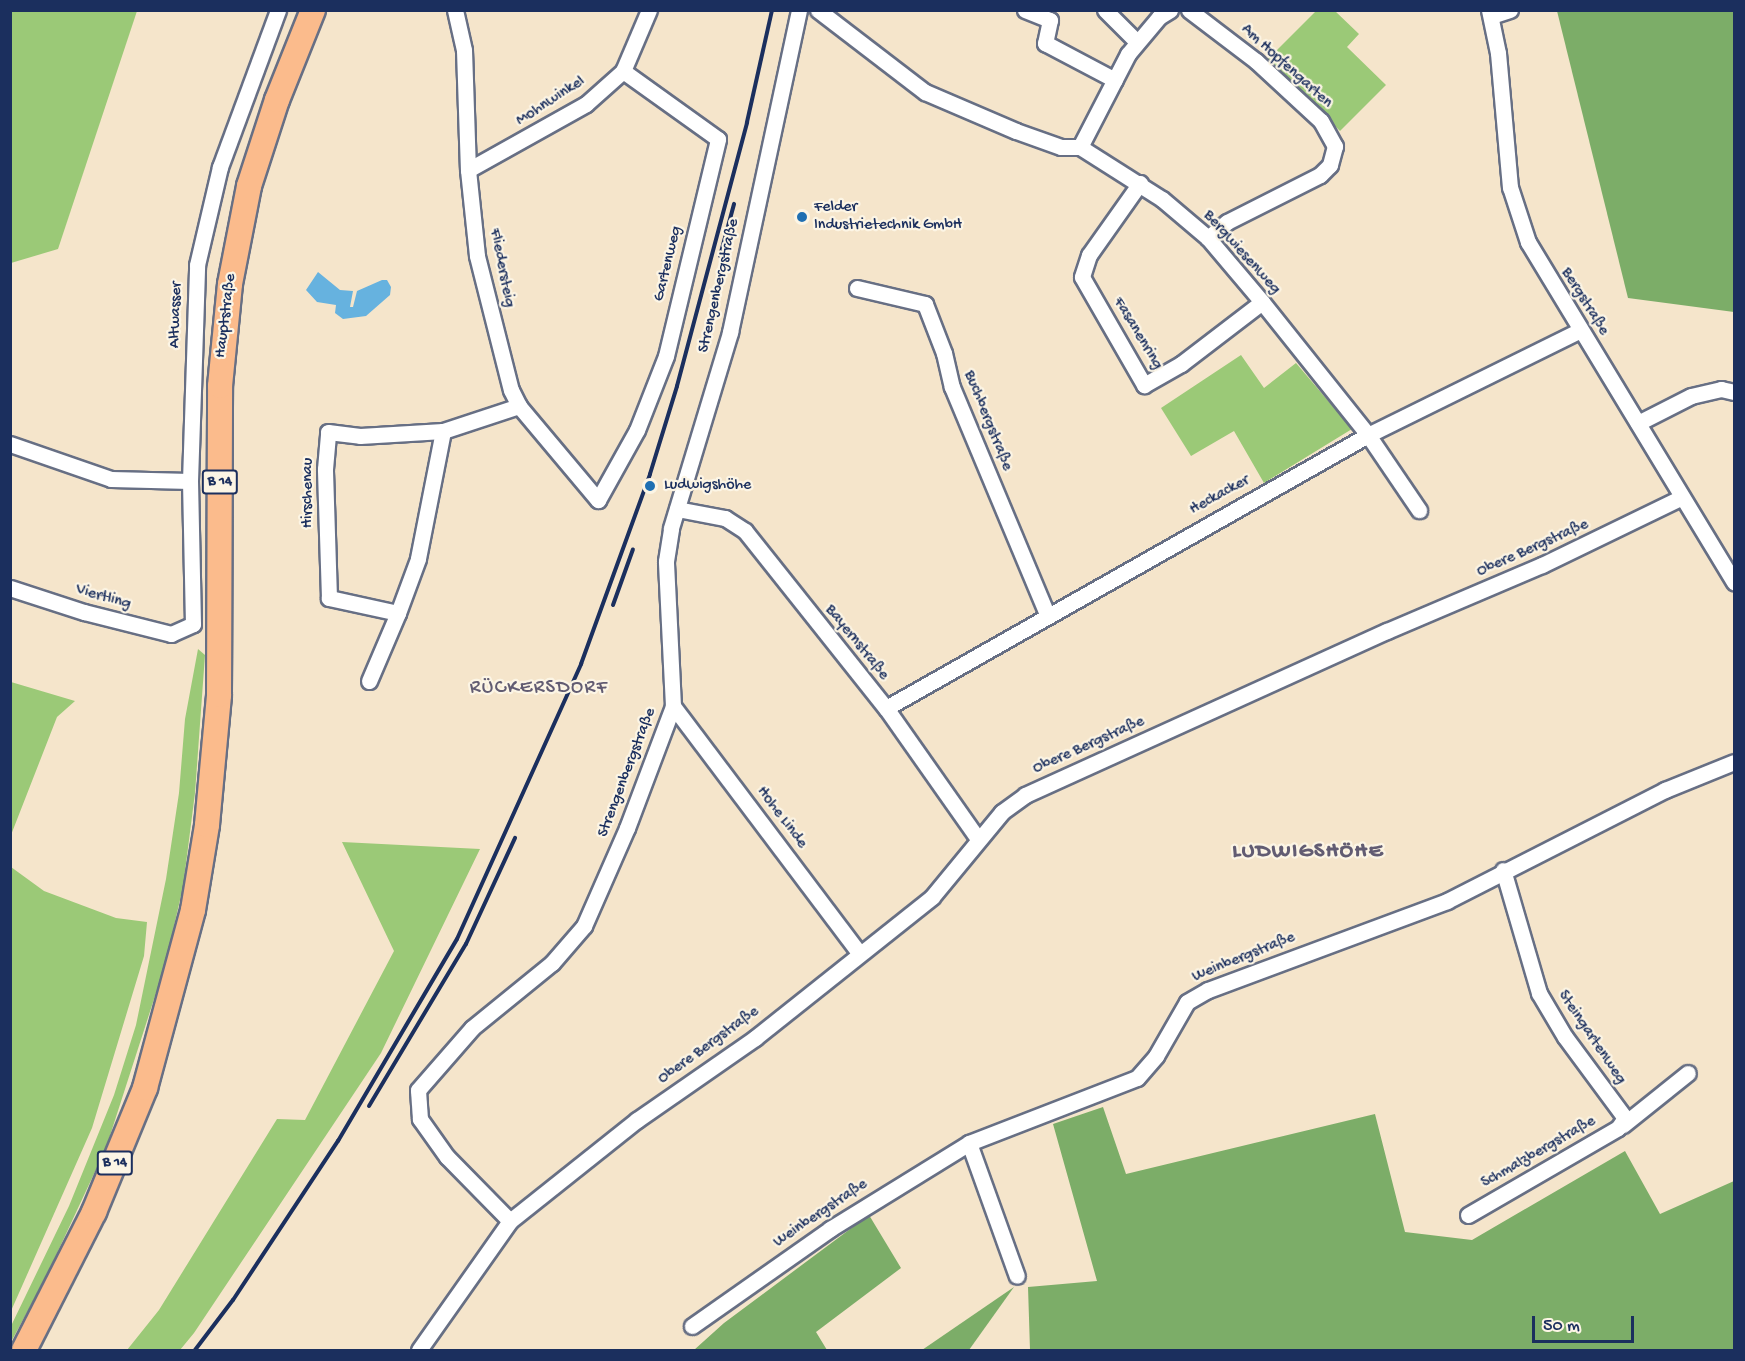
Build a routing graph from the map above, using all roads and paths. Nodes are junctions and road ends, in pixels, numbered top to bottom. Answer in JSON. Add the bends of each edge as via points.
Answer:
{"nodes":[{"id":1,"x":278,"y":10,"type":"edge"},
{"id":2,"x":313,"y":10,"type":"edge"},
{"id":3,"x":455,"y":10,"type":"edge"},
{"id":4,"x":649,"y":10,"type":"edge"},
{"id":5,"x":799,"y":10,"type":"edge"},
{"id":6,"x":818,"y":10,"type":"edge"},
{"id":7,"x":1024,"y":10,"type":"edge"},
{"id":8,"x":1105,"y":10,"type":"edge"},
{"id":9,"x":1170,"y":10,"type":"edge"},
{"id":10,"x":1189,"y":10,"type":"edge"},
{"id":11,"x":1510,"y":10,"type":"edge"},
{"id":12,"x":1490,"y":14,"type":"edge"},
{"id":13,"x":1137,"y":42,"type":"junction"},
{"id":14,"x":622,"y":71,"type":"junction"},
{"id":15,"x":1115,"y":80,"type":"junction"},
{"id":16,"x":1080,"y":147,"type":"junction"},
{"id":17,"x":468,"y":170,"type":"junction"},
{"id":18,"x":1140,"y":183,"type":"junction"},
{"id":19,"x":1208,"y":238,"type":"junction"},
{"id":20,"x":857,"y":288,"type":"dead end"},
{"id":21,"x":1262,"y":302,"type":"junction"},
{"id":22,"x":1580,"y":330,"type":"junction"},
{"id":23,"x":1734,"y":392,"type":"edge"},
{"id":24,"x":519,"y":406,"type":"junction"},
{"id":25,"x":1638,"y":423,"type":"junction"},
{"id":26,"x":442,"y":431,"type":"junction"},
{"id":27,"x":1368,"y":435,"type":"junction"},
{"id":28,"x":10,"y":444,"type":"edge"},
{"id":29,"x":190,"y":481,"type":"junction"},
{"id":30,"x":1680,"y":498,"type":"junction"},
{"id":31,"x":598,"y":500,"type":"joint"},
{"id":32,"x":677,"y":509,"type":"junction"},
{"id":33,"x":1419,"y":510,"type":"dead end"},
{"id":34,"x":1734,"y":582,"type":"edge"},
{"id":35,"x":10,"y":588,"type":"edge"},
{"id":36,"x":398,"y":612,"type":"junction"},
{"id":37,"x":1047,"y":614,"type":"junction"},
{"id":38,"x":186,"y":629,"type":"joint"},
{"id":39,"x":369,"y":681,"type":"dead end"},
{"id":40,"x":673,"y":706,"type":"junction"},
{"id":41,"x":886,"y":708,"type":"junction"},
{"id":42,"x":1734,"y":762,"type":"edge"},
{"id":43,"x":978,"y":839,"type":"junction"},
{"id":44,"x":1503,"y":870,"type":"junction"},
{"id":45,"x":859,"y":953,"type":"junction"},
{"id":46,"x":1688,"y":1073,"type":"dead end"},
{"id":47,"x":1624,"y":1121,"type":"junction"},
{"id":48,"x":969,"y":1143,"type":"junction"},
{"id":49,"x":1468,"y":1215,"type":"dead end"},
{"id":50,"x":510,"y":1221,"type":"junction"},
{"id":51,"x":1017,"y":1276,"type":"dead end"},
{"id":52,"x":692,"y":1326,"type":"dead end"},
{"id":53,"x":24,"y":1350,"type":"edge"},
{"id":54,"x":419,"y":1350,"type":"edge"}],
"edges":[{"from":1,"to":29,"type":"street","name":"Altwasser","via":[[220,167],[197,265]]},
{"from":2,"to":53,"type":"main road","name":"Hauptstraße","number":"B 14","via":[[277,100],[249,186],[230,284],[220,386],[221,633],[207,825],[180,965],[145,1088],[94,1212]]},
{"from":3,"to":17,"type":"street","name":"Fliedersteig","via":[[464,50]]},
{"from":4,"to":14,"type":"street","name":"Mohnwinkel"},
{"from":5,"to":32,"type":"street","name":"Strengenbergstraße","via":[[730,332]]},
{"from":6,"to":16,"type":"street","name":"Bergwiesenweg","via":[[925,92],[1061,147]]},
{"from":7,"to":15,"type":"street","via":[[1050,20],[1046,43]]},
{"from":8,"to":13,"type":"street"},
{"from":9,"to":13,"type":"street"},
{"from":10,"to":19,"type":"street","name":"Am Hopfengarten","via":[[1257,61],[1321,122],[1335,146],[1330,165],[1320,175],[1227,222]]},
{"from":11,"to":12,"type":"street"},
{"from":12,"to":22,"type":"street","name":"Bergstraße","via":[[1498,53],[1510,187],[1528,242]]},
{"from":13,"to":15,"type":"street"},
{"from":14,"to":17,"type":"street","name":"Mohnwinkel","via":[[586,104]]},
{"from":14,"to":31,"type":"street","name":"Gartenweg","via":[[718,139],[666,356],[637,430]]},
{"from":15,"to":16,"type":"street"},
{"from":16,"to":18,"type":"street","name":"Bergwiesenweg"},
{"from":17,"to":24,"type":"street","name":"Fliedersteig","via":[[477,256],[511,390]]},
{"from":18,"to":19,"type":"street","name":"Bergwiesenweg"},
{"from":18,"to":21,"type":"street","name":"Fasanenring","via":[[1089,255],[1082,278],[1144,385],[1181,364]]},
{"from":19,"to":21,"type":"street","name":"Bergwiesenweg"},
{"from":20,"to":37,"type":"street","name":"Buchbergstraße","via":[[925,304],[952,387]]},
{"from":21,"to":27,"type":"street","name":"Bergwiesenweg"},
{"from":22,"to":25,"type":"street","name":"Bergstraße"},
{"from":22,"to":27,"type":"street","name":"Heckacker"},
{"from":23,"to":25,"type":"street","via":[[1720,389],[1691,396]]},
{"from":24,"to":26,"type":"street","name":"Hirschenau"},
{"from":24,"to":31,"type":"street","name":"Fliedersteig"},
{"from":25,"to":30,"type":"street","name":"Bergstraße"},
{"from":26,"to":36,"type":"street","via":[[418,559]]},
{"from":26,"to":36,"type":"street","name":"Hirschenau","via":[[360,436],[328,432],[325,469],[329,598]]},
{"from":27,"to":33,"type":"street","name":"Bergwiesenweg"},
{"from":27,"to":37,"type":"street","name":"Heckacker"},
{"from":28,"to":29,"type":"street","via":[[111,479]]},
{"from":29,"to":38,"type":"street","name":"Altwasser","via":[[195,616]]},
{"from":30,"to":34,"type":"street","name":"Bergstraße"},
{"from":30,"to":43,"type":"street","name":"Obere Bergstraße","via":[[1643,520],[1044,784],[1002,812]]},
{"from":32,"to":40,"type":"street","name":"Strengenbergstraße","via":[[666,561]]},
{"from":32,"to":41,"type":"street","name":"Bayernstraße","via":[[725,518],[745,531]]},
{"from":35,"to":38,"type":"street","name":"Viertling","via":[[141,628],[171,634]]},
{"from":36,"to":39,"type":"street"},
{"from":37,"to":41,"type":"street","name":"Heckacker"},
{"from":40,"to":45,"type":"street","name":"Hohe Linde"},
{"from":40,"to":50,"type":"street","name":"Strengenbergstraße","via":[[627,828],[584,926],[552,963],[472,1028],[418,1090],[420,1119],[442,1150]]},
{"from":41,"to":43,"type":"street","name":"Bayernstraße"},
{"from":42,"to":44,"type":"street","name":"Weinbergstraße","via":[[1665,790]]},
{"from":43,"to":45,"type":"street","name":"Obere Bergstraße","via":[[932,897]]},
{"from":44,"to":47,"type":"street","name":"Steingartenweg","via":[[1539,993]]},
{"from":44,"to":48,"type":"street","name":"Weinbergstraße","via":[[1447,901],[1208,990],[1187,1002],[1156,1056],[1137,1078]]},
{"from":45,"to":50,"type":"street","name":"Obere Bergstraße","via":[[755,1038],[637,1120]]},
{"from":46,"to":47,"type":"street","name":"Schmalzbergstraße"},
{"from":47,"to":49,"type":"street","name":"Schmalzbergstraße"},
{"from":48,"to":51,"type":"street"},
{"from":48,"to":52,"type":"street","name":"Weinbergstraße","via":[[830,1229]]},
{"from":50,"to":54,"type":"street"}]}
